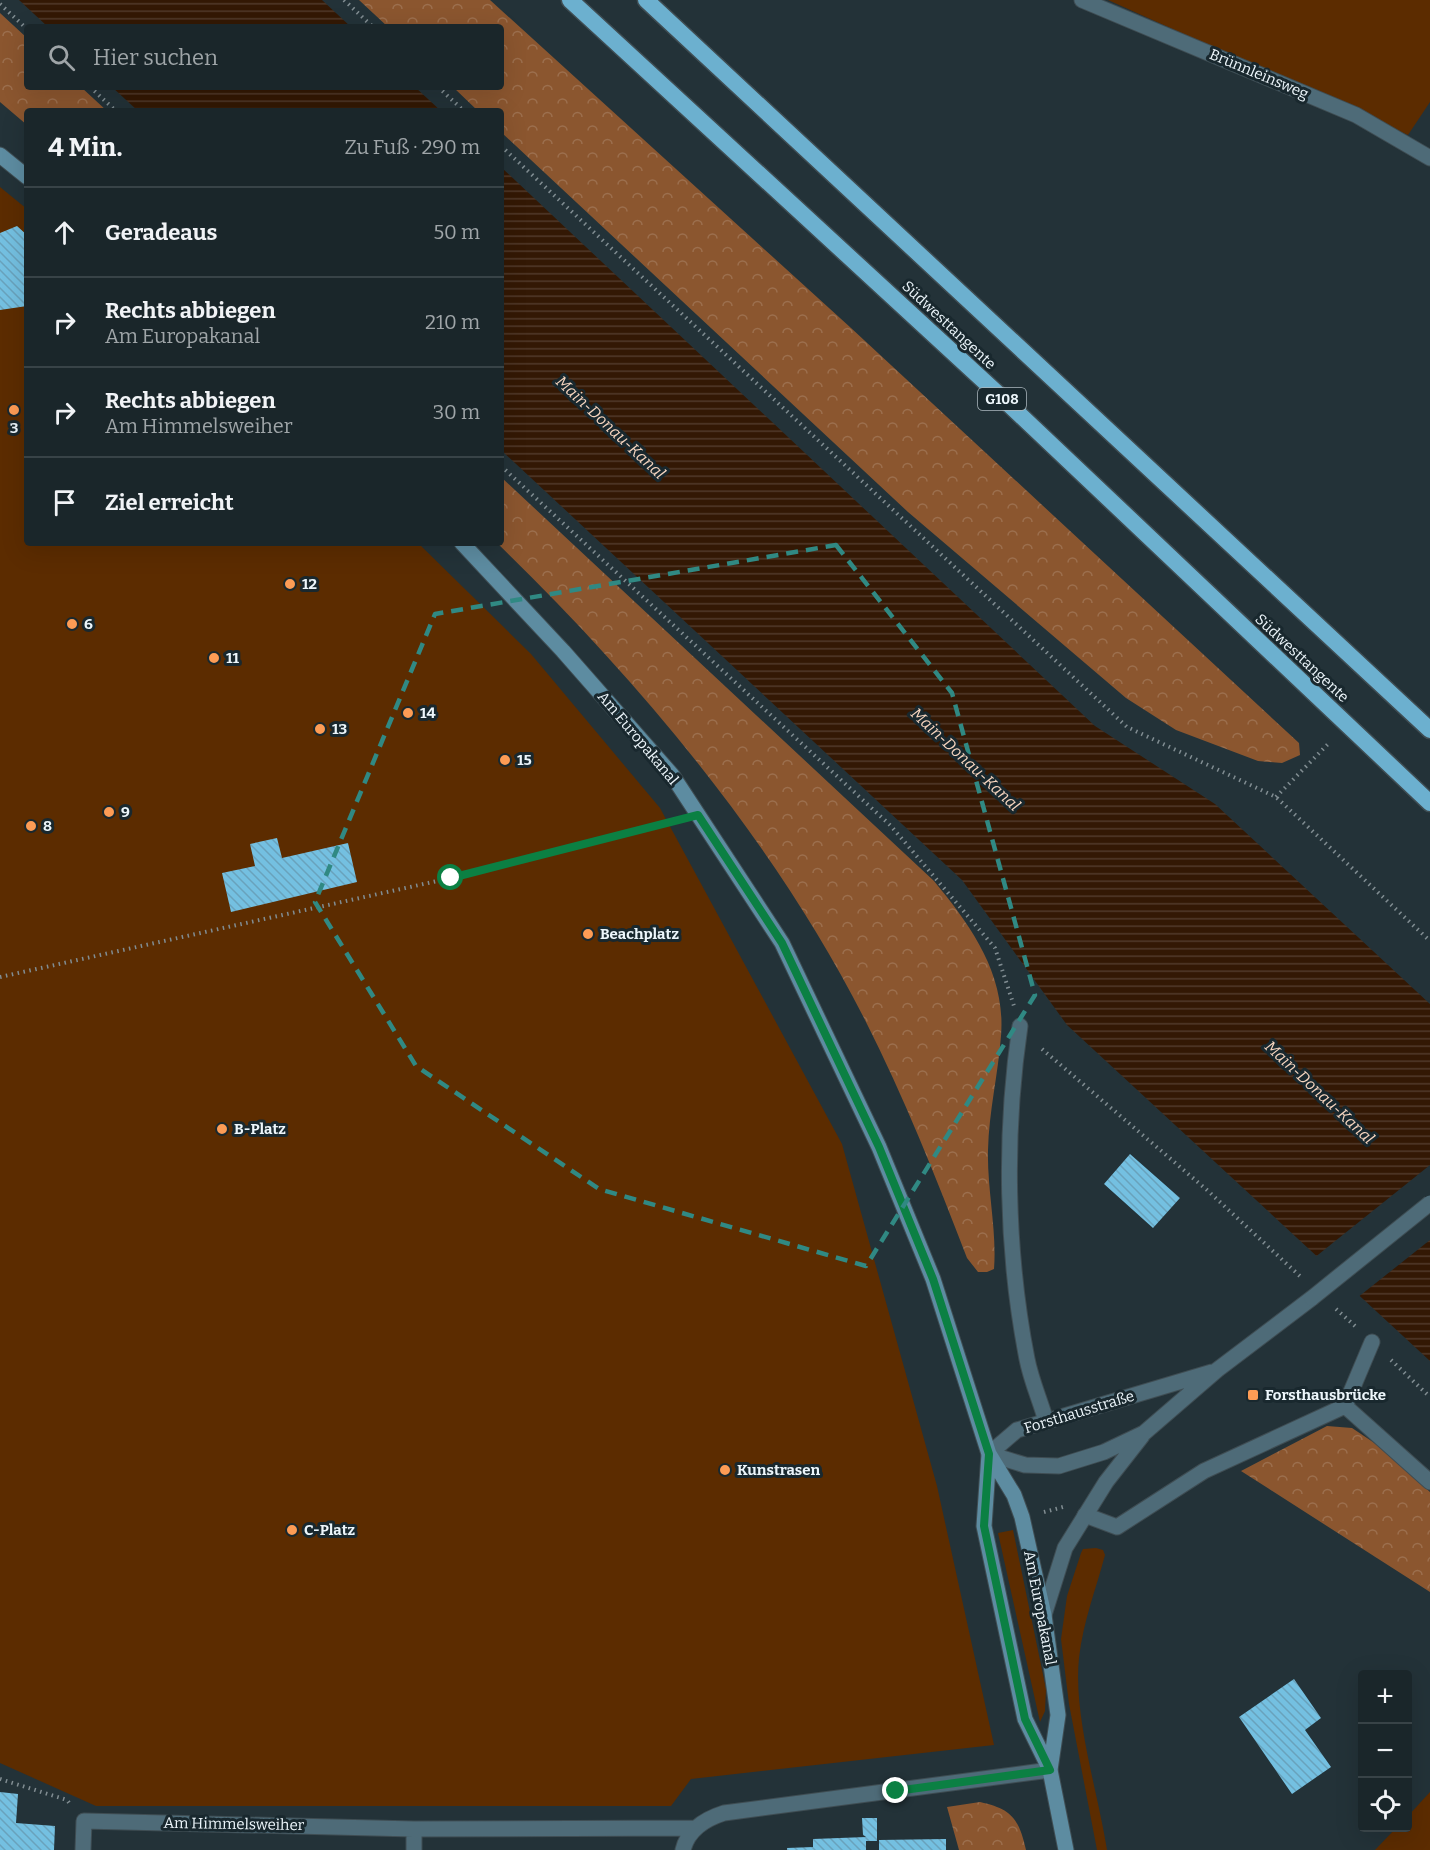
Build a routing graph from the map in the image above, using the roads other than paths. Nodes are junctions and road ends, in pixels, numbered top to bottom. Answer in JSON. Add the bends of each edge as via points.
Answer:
{"nodes":[{"id":1,"x":570,"y":0,"type":"edge"},
{"id":2,"x":646,"y":0,"type":"edge"},
{"id":3,"x":1082,"y":0,"type":"edge"},
{"id":4,"x":0,"y":155,"type":"edge"},
{"id":5,"x":1430,"y":158,"type":"edge"},
{"id":6,"x":24,"y":175,"type":"edge"},
{"id":7,"x":465,"y":546,"type":"edge"},
{"id":8,"x":1430,"y":730,"type":"edge"},
{"id":9,"x":1430,"y":803,"type":"edge"},
{"id":10,"x":1020,"y":1026,"type":"road end"},
{"id":11,"x":1430,"y":1203,"type":"edge"},
{"id":12,"x":1372,"y":1342,"type":"road end"},
{"id":13,"x":1217,"y":1370,"type":"junction"},
{"id":14,"x":1345,"y":1406,"type":"junction"},
{"id":15,"x":1046,"y":1420,"type":"junction"},
{"id":16,"x":1144,"y":1433,"type":"junction"},
{"id":17,"x":989,"y":1454,"type":"junction"},
{"id":18,"x":1430,"y":1482,"type":"edge"},
{"id":19,"x":1085,"y":1515,"type":"junction"},
{"id":20,"x":1044,"y":1615,"type":"junction"},
{"id":21,"x":1050,"y":1770,"type":"junction"},
{"id":22,"x":695,"y":1828,"type":"junction"},
{"id":23,"x":414,"y":1829,"type":"junction"},
{"id":24,"x":83,"y":1850,"type":"edge"},
{"id":25,"x":414,"y":1850,"type":"edge"},
{"id":26,"x":683,"y":1850,"type":"edge"},
{"id":27,"x":1066,"y":1850,"type":"edge"}],
"edges":[{"from":1,"to":9,"type":"highway","name":"Südwesttangente","number":"G108","via":[[997,393]]},
{"from":2,"to":8,"type":"highway","name":"Südwesttangente"},
{"from":3,"to":5,"type":"street","name":"Brünnleinsweg","via":[[1356,115]]},
{"from":4,"to":6,"type":"main road"},
{"from":7,"to":17,"type":"main road","name":"Am Europakanal","via":[[672,775],[782,943],[879,1147],[933,1279]]},
{"from":10,"to":15,"type":"street","via":[[1013,1075],[1010,1243],[1027,1361]]},
{"from":11,"to":13,"type":"street","name":"Forsthausstraße","bridge":true,"via":[[1311,1292]]},
{"from":12,"to":14,"type":"street"},
{"from":13,"to":15,"type":"street","name":"Forsthausstraße"},
{"from":13,"to":16,"type":"street","name":"Forsthausstraße"},
{"from":14,"to":18,"type":"street"},
{"from":14,"to":19,"type":"street","via":[[1204,1471],[1117,1527]]},
{"from":15,"to":17,"type":"street","name":"Forsthausstraße","via":[[1017,1430]]},
{"from":16,"to":17,"type":"street","name":"Forsthausstraße","via":[[1104,1452],[1059,1466],[1025,1465]]},
{"from":16,"to":19,"type":"street"},
{"from":17,"to":20,"type":"main road","name":"Am Europakanal","via":[[1014,1495],[1022,1518]]},
{"from":17,"to":21,"type":"main road","name":"Am Europakanal","via":[[984,1526],[1025,1719]]},
{"from":19,"to":20,"type":"street","via":[[1065,1548]]},
{"from":20,"to":21,"type":"main road","name":"Am Europakanal","via":[[1058,1715]]},
{"from":21,"to":22,"type":"street","via":[[724,1813]]},
{"from":21,"to":27,"type":"main road","name":"Am Europakanal"},
{"from":22,"to":23,"type":"street","name":"Am Himmelsweiher"},
{"from":22,"to":26,"type":"street"},
{"from":23,"to":24,"type":"street","name":"Am Himmelsweiher","via":[[84,1821]]},
{"from":23,"to":25,"type":"street"}]}
